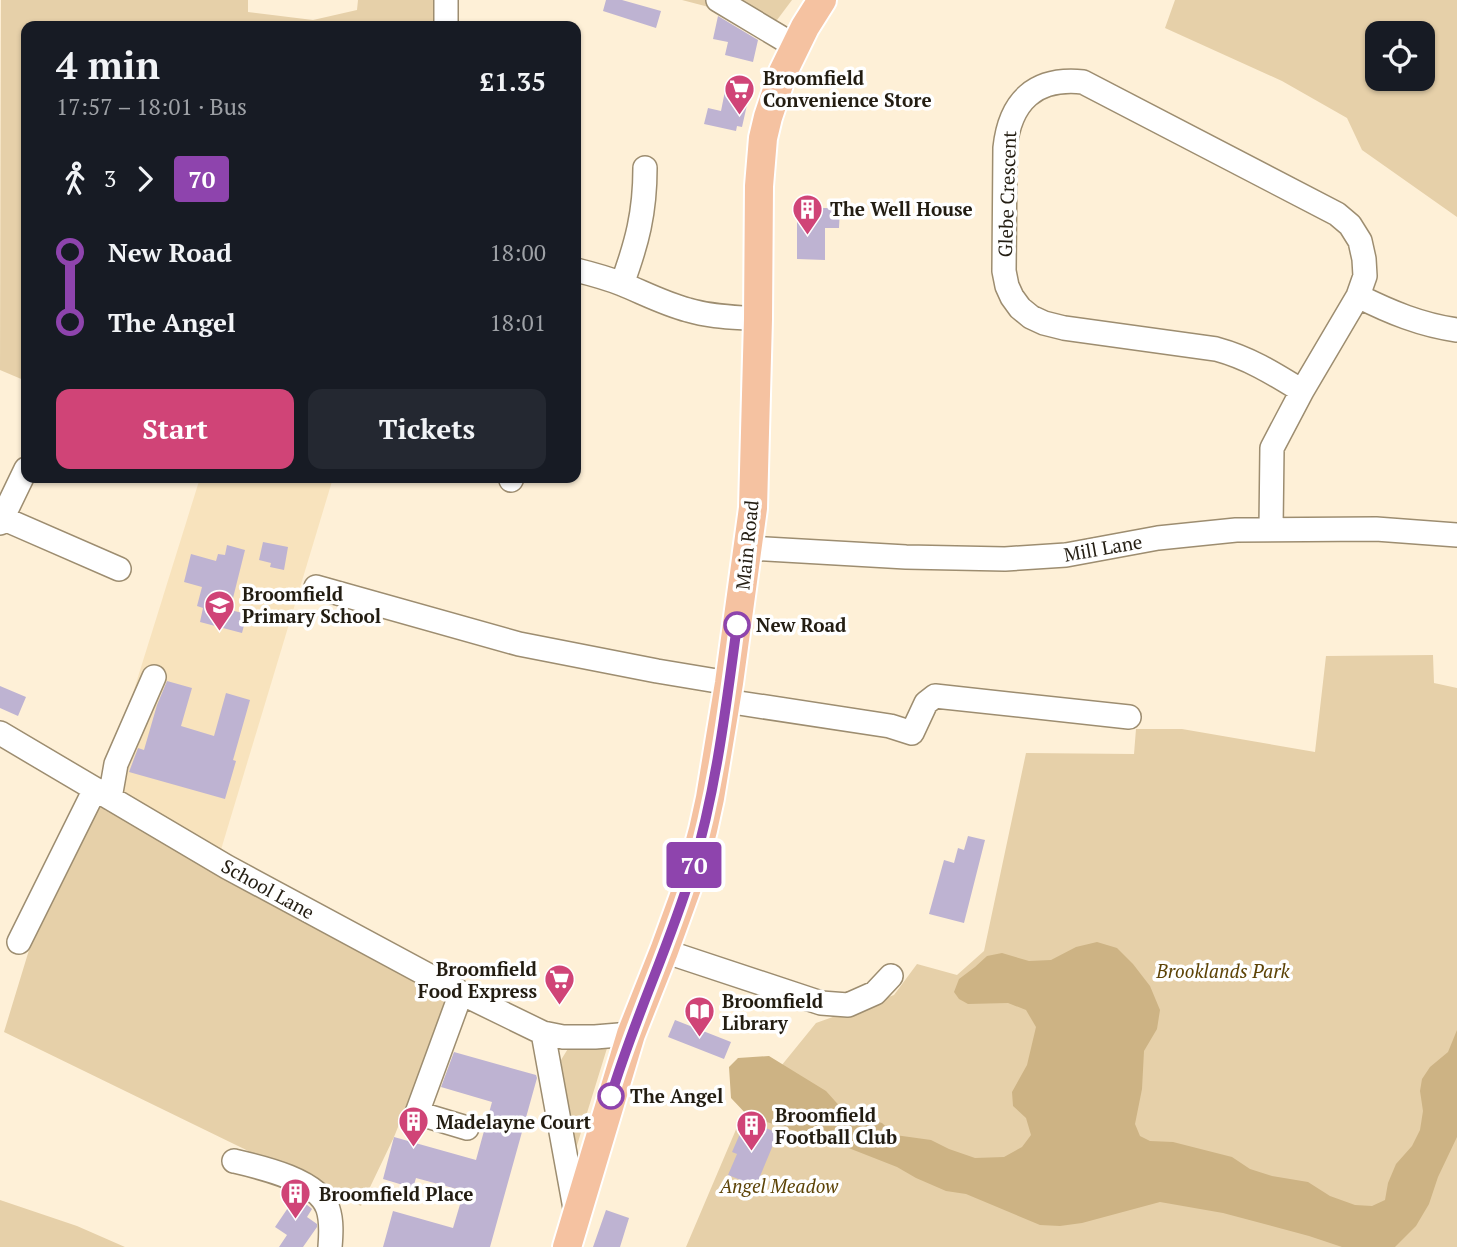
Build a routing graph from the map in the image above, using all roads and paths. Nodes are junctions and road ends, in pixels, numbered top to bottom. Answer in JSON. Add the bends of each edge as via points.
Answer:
{"nodes":[{"id":1,"x":446,"y":0,"type":"edge"},
{"id":2,"x":822,"y":0,"type":"edge"},
{"id":3,"x":721,"y":1,"type":"edge"},
{"id":4,"x":446,"y":21,"type":"edge"},
{"id":5,"x":795,"y":46,"type":"junction"},
{"id":6,"x":645,"y":168,"type":"dead end"},
{"id":7,"x":581,"y":271,"type":"edge"},
{"id":8,"x":622,"y":284,"type":"junction"},
{"id":9,"x":1358,"y":296,"type":"junction"},
{"id":10,"x":758,"y":318,"type":"junction"},
{"id":11,"x":1457,"y":330,"type":"edge"},
{"id":12,"x":1301,"y":391,"type":"junction"},
{"id":13,"x":21,"y":479,"type":"edge"},
{"id":14,"x":1,"y":521,"type":"edge"},
{"id":15,"x":1271,"y":528,"type":"junction"},
{"id":16,"x":1457,"y":535,"type":"edge"},
{"id":17,"x":748,"y":548,"type":"junction"},
{"id":18,"x":119,"y":569,"type":"dead end"},
{"id":19,"x":316,"y":587,"type":"dead end"},
{"id":20,"x":154,"y":677,"type":"dead end"},
{"id":21,"x":728,"y":692,"type":"junction"},
{"id":22,"x":1129,"y":717,"type":"dead end"},
{"id":23,"x":0,"y":733,"type":"edge"},
{"id":24,"x":102,"y":794,"type":"junction"},
{"id":25,"x":19,"y":942,"type":"dead end"},
{"id":26,"x":664,"y":951,"type":"junction"},
{"id":27,"x":891,"y":976,"type":"dead end"},
{"id":28,"x":461,"y":993,"type":"junction"},
{"id":29,"x":543,"y":1033,"type":"junction"},
{"id":30,"x":631,"y":1034,"type":"junction"},
{"id":31,"x":467,"y":1128,"type":"dead end"},
{"id":32,"x":234,"y":1161,"type":"dead end"},
{"id":33,"x":576,"y":1213,"type":"junction"},
{"id":34,"x":330,"y":1247,"type":"edge"},
{"id":35,"x":567,"y":1247,"type":"edge"}],
"edges":[{"from":1,"to":4,"type":"street"},
{"from":2,"to":5,"type":"main road","name":"Main Road"},
{"from":3,"to":5,"type":"street"},
{"from":5,"to":10,"type":"main road","name":"Main Road","via":[[771,107],[761,149]]},
{"from":6,"to":8,"type":"street","via":[[641,224]]},
{"from":7,"to":8,"type":"street"},
{"from":8,"to":10,"type":"street","via":[[689,311]]},
{"from":9,"to":11,"type":"street","via":[[1409,319]]},
{"from":9,"to":12,"type":"street","name":"Glebe Crescent"},
{"from":9,"to":12,"type":"street","name":"Glebe Crescent","via":[[1365,275],[1360,241],[1350,225],[1326,208],[1083,82],[1067,80],[1035,90],[1013,114],[1005,148],[1004,271],[1020,307],[1044,324],[1237,355]]},
{"from":10,"to":17,"type":"main road","name":"Main Road"},
{"from":12,"to":15,"type":"street","name":"Glebe Crescent","via":[[1272,448]]},
{"from":13,"to":14,"type":"street"},
{"from":14,"to":18,"type":"street"},
{"from":15,"to":16,"type":"street","name":"Mill Lane"},
{"from":15,"to":17,"type":"street","name":"Mill Lane","via":[[1194,533],[1066,555],[1018,558]]},
{"from":17,"to":21,"type":"main road","name":"Main Road"},
{"from":19,"to":21,"type":"street","via":[[519,644],[643,668]]},
{"from":20,"to":24,"type":"street"},
{"from":21,"to":22,"type":"street","via":[[912,733],[926,703],[935,696]]},
{"from":21,"to":26,"type":"main road","name":"Main Road","via":[[703,830]]},
{"from":23,"to":24,"type":"street","name":"School Lane"},
{"from":24,"to":25,"type":"street"},
{"from":24,"to":28,"type":"street","name":"School Lane"},
{"from":26,"to":27,"type":"street","via":[[821,1003],[848,1005],[875,993]]},
{"from":26,"to":30,"type":"main road","name":"Main Road"},
{"from":28,"to":29,"type":"street","name":"School Lane"},
{"from":28,"to":31,"type":"street","via":[[417,1113]]},
{"from":29,"to":30,"type":"street","name":"School Lane","via":[[563,1037]]},
{"from":29,"to":33,"type":"street"},
{"from":30,"to":33,"type":"main road","name":"Main Road"},
{"from":32,"to":34,"type":"street","via":[[264,1168],[319,1196],[328,1207]]},
{"from":33,"to":35,"type":"main road","name":"Main Road"}]}
